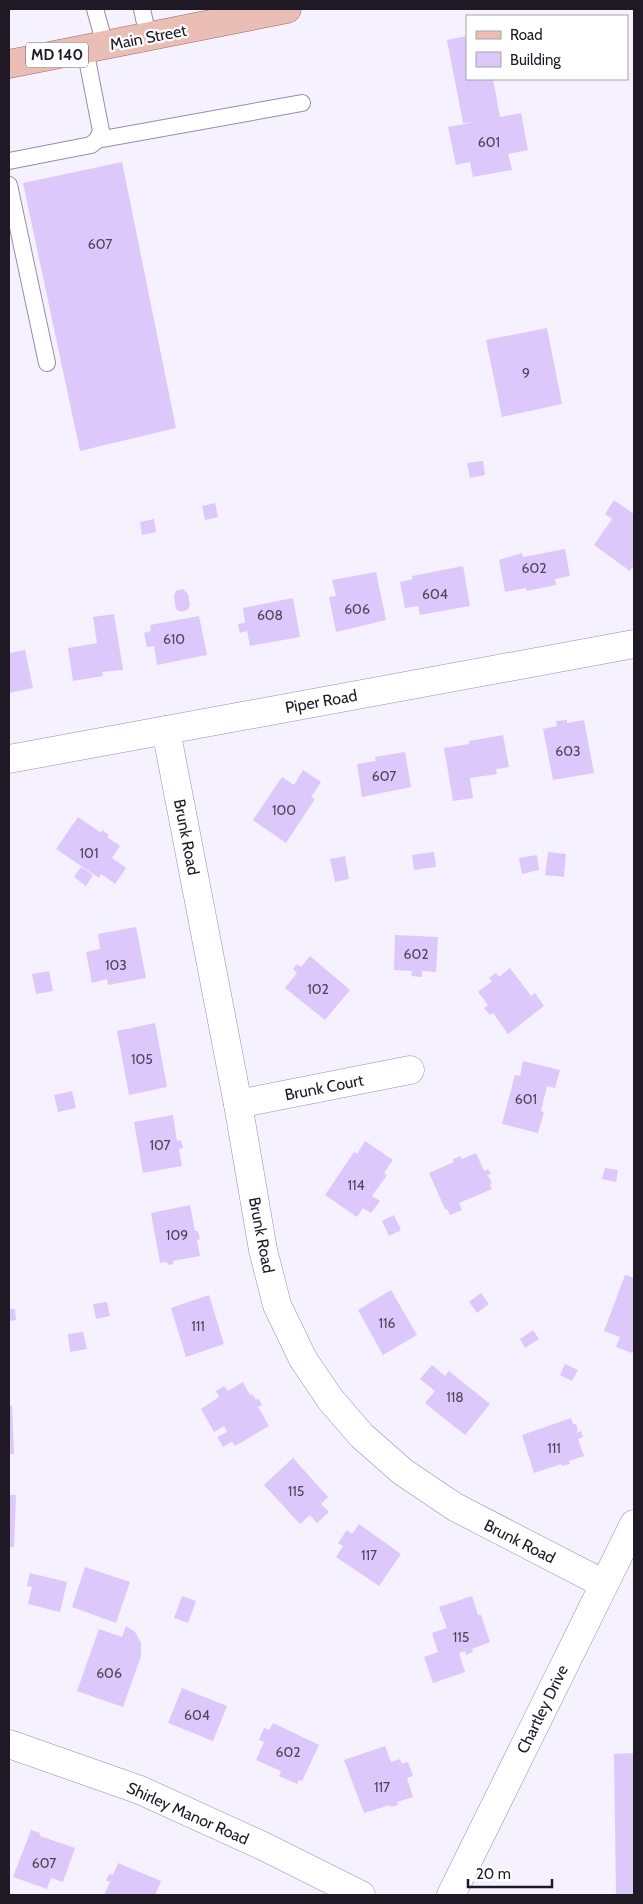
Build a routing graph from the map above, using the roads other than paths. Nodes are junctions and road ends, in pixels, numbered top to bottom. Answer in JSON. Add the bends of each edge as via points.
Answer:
{"nodes":[{"id":1,"x":95,"y":9,"type":"edge"},
{"id":2,"x":142,"y":9,"type":"edge"},
{"id":3,"x":287,"y":9,"type":"edge"},
{"id":4,"x":230,"y":14,"type":"edge"},
{"id":5,"x":148,"y":37,"type":"junction"},
{"id":6,"x":95,"y":47,"type":"junction"},
{"id":7,"x":9,"y":64,"type":"edge"},
{"id":8,"x":302,"y":103,"type":"dead end"},
{"id":9,"x":97,"y":140,"type":"junction"},
{"id":10,"x":9,"y":161,"type":"edge"},
{"id":11,"x":9,"y":185,"type":"edge"},
{"id":12,"x":47,"y":364,"type":"dead end"},
{"id":13,"x":634,"y":644,"type":"edge"},
{"id":14,"x":166,"y":730,"type":"junction"},
{"id":15,"x":9,"y":759,"type":"edge"},
{"id":16,"x":410,"y":1070,"type":"dead end"},
{"id":17,"x":238,"y":1104,"type":"junction"},
{"id":18,"x":634,"y":1524,"type":"edge"},
{"id":19,"x":604,"y":1584,"type":"junction"},
{"id":20,"x":9,"y":1744,"type":"edge"},
{"id":21,"x":361,"y":1895,"type":"edge"},
{"id":22,"x":451,"y":1895,"type":"edge"}],
"edges":[{"from":1,"to":6,"type":"lane"},
{"from":2,"to":5,"type":"lane"},
{"from":3,"to":4,"type":"main road","name":"Main Street","number":"MD 140"},
{"from":4,"to":5,"type":"main road","name":"Main Street","number":"MD 140"},
{"from":5,"to":6,"type":"main road","name":"Main Street","number":"MD 140"},
{"from":6,"to":7,"type":"main road","name":"Main Street","number":"MD 140"},
{"from":6,"to":9,"type":"lane","via":[[101,131]]},
{"from":8,"to":9,"type":"lane"},
{"from":9,"to":10,"type":"lane","via":[[91,145]]},
{"from":11,"to":12,"type":"lane"},
{"from":13,"to":14,"type":"street","name":"Piper Road"},
{"from":14,"to":15,"type":"street","name":"Piper Road"},
{"from":14,"to":17,"type":"street","name":"Brunk Road"},
{"from":16,"to":17,"type":"street","name":"Brunk Court"},
{"from":17,"to":19,"type":"street","name":"Brunk Road","via":[[263,1250],[277,1305],[303,1359],[330,1399],[362,1436],[403,1472],[455,1507]]},
{"from":18,"to":19,"type":"street","name":"Chartley Drive"},
{"from":19,"to":22,"type":"street","name":"Chartley Drive"},
{"from":20,"to":21,"type":"street","name":"Shirley Manor Road","via":[[140,1790]]}]}
